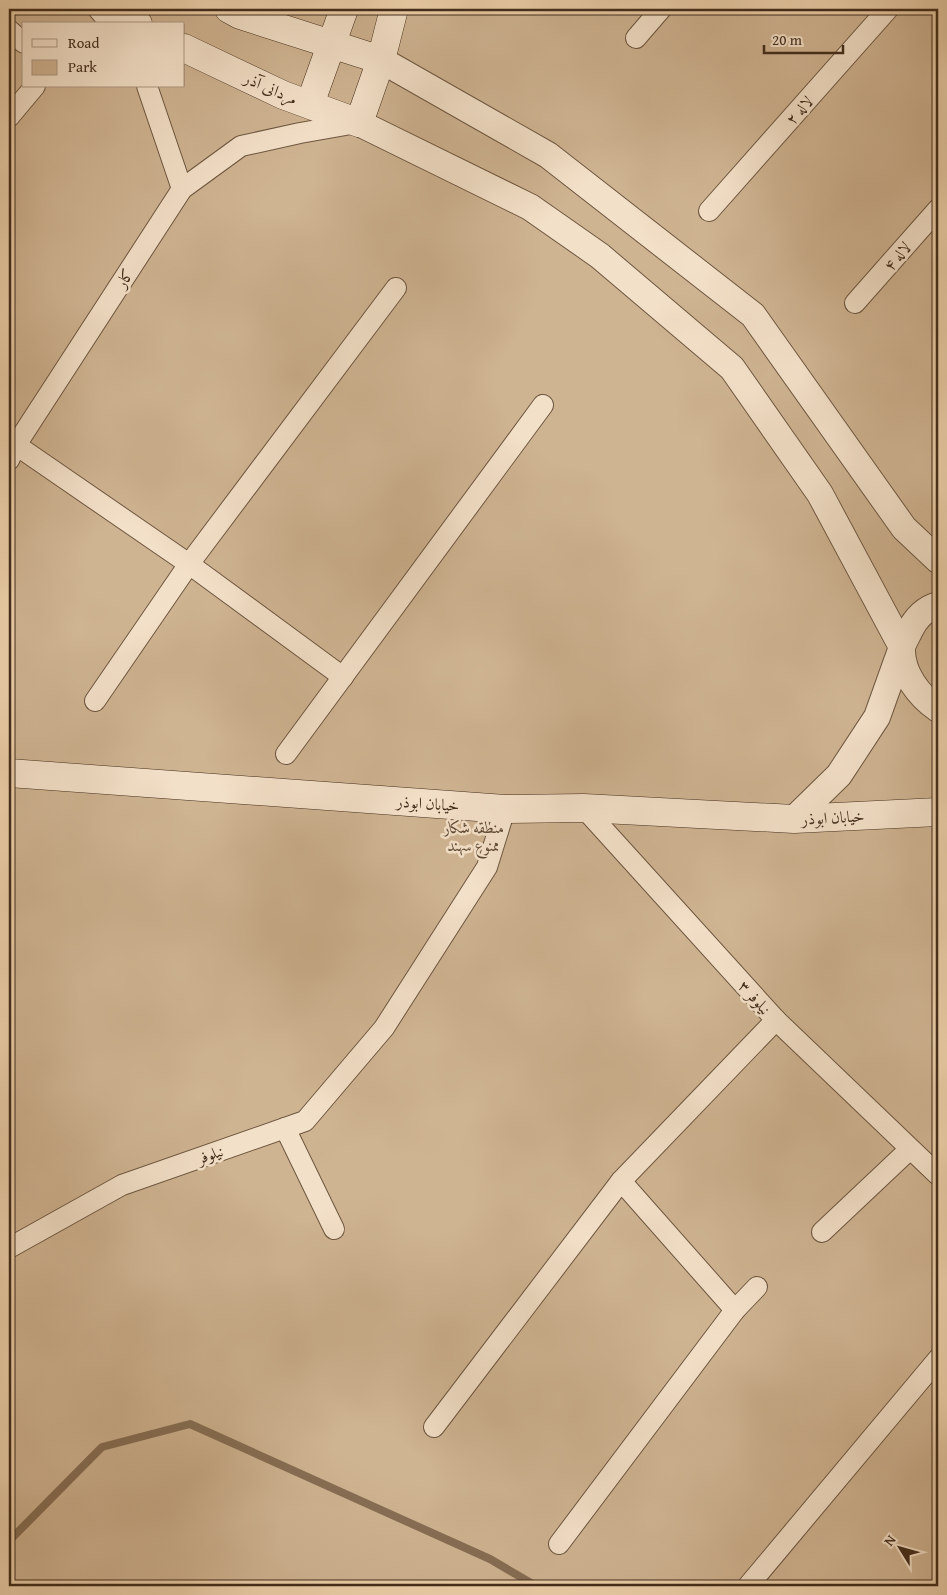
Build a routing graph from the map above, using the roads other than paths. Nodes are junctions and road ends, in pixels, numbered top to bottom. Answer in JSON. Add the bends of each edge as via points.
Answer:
{"nodes":[{"id":1,"x":98,"y":9,"type":"edge"},
{"id":2,"x":113,"y":9,"type":"edge"},
{"id":3,"x":230,"y":9,"type":"edge"},
{"id":4,"x":344,"y":9,"type":"edge"},
{"id":5,"x":394,"y":9,"type":"edge"},
{"id":6,"x":661,"y":9,"type":"edge"},
{"id":7,"x":888,"y":9,"type":"edge"},
{"id":8,"x":109,"y":22,"type":"edge"},
{"id":9,"x":135,"y":22,"type":"edge"},
{"id":10,"x":9,"y":30,"type":"edge"},
{"id":11,"x":636,"y":38,"type":"dead end"},
{"id":12,"x":22,"y":41,"type":"edge"},
{"id":13,"x":330,"y":45,"type":"junction"},
{"id":14,"x":185,"y":48,"type":"edge"},
{"id":15,"x":381,"y":60,"type":"junction"},
{"id":16,"x":33,"y":88,"type":"edge"},
{"id":17,"x":148,"y":88,"type":"edge"},
{"id":18,"x":310,"y":104,"type":"junction"},
{"id":19,"x":9,"y":117,"type":"edge"},
{"id":20,"x":359,"y":123,"type":"junction"},
{"id":21,"x":182,"y":189,"type":"junction"},
{"id":22,"x":938,"y":209,"type":"edge"},
{"id":23,"x":709,"y":211,"type":"dead end"},
{"id":24,"x":396,"y":288,"type":"dead end"},
{"id":25,"x":855,"y":303,"type":"dead end"},
{"id":26,"x":543,"y":406,"type":"dead end"},
{"id":27,"x":12,"y":452,"type":"edge"},
{"id":28,"x":938,"y":560,"type":"edge"},
{"id":29,"x":189,"y":564,"type":"junction"},
{"id":30,"x":938,"y":605,"type":"edge"},
{"id":31,"x":902,"y":647,"type":"junction"},
{"id":32,"x":343,"y":677,"type":"junction"},
{"id":33,"x":95,"y":700,"type":"dead end"},
{"id":34,"x":938,"y":709,"type":"edge"},
{"id":35,"x":286,"y":754,"type":"dead end"},
{"id":36,"x":9,"y":774,"type":"edge"},
{"id":37,"x":584,"y":808,"type":"junction"},
{"id":38,"x":505,"y":809,"type":"junction"},
{"id":39,"x":938,"y":812,"type":"edge"},
{"id":40,"x":794,"y":820,"type":"junction"},
{"id":41,"x":776,"y":1020,"type":"junction"},
{"id":42,"x":285,"y":1128,"type":"junction"},
{"id":43,"x":910,"y":1149,"type":"junction"},
{"id":44,"x":938,"y":1176,"type":"edge"},
{"id":45,"x":621,"y":1182,"type":"junction"},
{"id":46,"x":334,"y":1229,"type":"dead end"},
{"id":47,"x":822,"y":1232,"type":"dead end"},
{"id":48,"x":9,"y":1248,"type":"edge"},
{"id":49,"x":757,"y":1288,"type":"dead end"},
{"id":50,"x":735,"y":1310,"type":"junction"},
{"id":51,"x":938,"y":1359,"type":"edge"},
{"id":52,"x":434,"y":1427,"type":"dead end"},
{"id":53,"x":558,"y":1544,"type":"dead end"},
{"id":54,"x":748,"y":1586,"type":"edge"}],
"edges":[{"from":1,"to":8,"type":"street"},
{"from":2,"to":9,"type":"main road"},
{"from":3,"to":13,"type":"main road"},
{"from":4,"to":13,"type":"main road"},
{"from":5,"to":15,"type":"main road"},
{"from":6,"to":11,"type":"street"},
{"from":7,"to":23,"type":"street","name":"لاله ۲"},
{"from":10,"to":12,"type":"street"},
{"from":13,"to":15,"type":"main road"},
{"from":13,"to":18,"type":"main road"},
{"from":14,"to":18,"type":"main road","name":"مردانی آذر","via":[[283,95]]},
{"from":15,"to":20,"type":"main road"},
{"from":15,"to":28,"type":"street","via":[[548,155],[753,315],[904,528]]},
{"from":16,"to":19,"type":"street"},
{"from":17,"to":21,"type":"street"},
{"from":18,"to":20,"type":"main road","name":"مردانی آذر"},
{"from":20,"to":21,"type":"street","via":[[241,146]]},
{"from":20,"to":31,"type":"street","via":[[530,207],[600,256],[732,368],[820,494]]},
{"from":21,"to":27,"type":"street","name":"کار"},
{"from":22,"to":25,"type":"street","name":"لاله ۴"},
{"from":24,"to":29,"type":"street"},
{"from":26,"to":32,"type":"street"},
{"from":27,"to":29,"type":"street"},
{"from":29,"to":32,"type":"street"},
{"from":29,"to":33,"type":"street"},
{"from":30,"to":31,"type":"street","via":[[929,608],[914,624]]},
{"from":31,"to":34,"type":"street","via":[[906,672],[923,699]]},
{"from":31,"to":40,"type":"street","via":[[877,717],[839,776]]},
{"from":32,"to":35,"type":"street"},
{"from":36,"to":38,"type":"main road","name":"خیابان ابوذر"},
{"from":37,"to":38,"type":"main road","name":"خیابان ابوذر"},
{"from":37,"to":40,"type":"main road","name":"خیابان ابوذر"},
{"from":37,"to":41,"type":"street","name":"نیلوفر ۳"},
{"from":38,"to":42,"type":"street","name":"نیلوفر","via":[[487,867],[384,1028],[305,1121]]},
{"from":39,"to":40,"type":"main road","name":"خیابان ابوذر"},
{"from":41,"to":43,"type":"street","name":"نیلوفر ۳"},
{"from":41,"to":45,"type":"street"},
{"from":42,"to":46,"type":"street"},
{"from":42,"to":48,"type":"street","name":"نیلوفر","via":[[122,1185]]},
{"from":43,"to":44,"type":"street","name":"نیلوفر ۳"},
{"from":43,"to":47,"type":"street"},
{"from":45,"to":50,"type":"street"},
{"from":45,"to":52,"type":"street"},
{"from":49,"to":50,"type":"street"},
{"from":50,"to":53,"type":"street"},
{"from":51,"to":54,"type":"street"}]}
